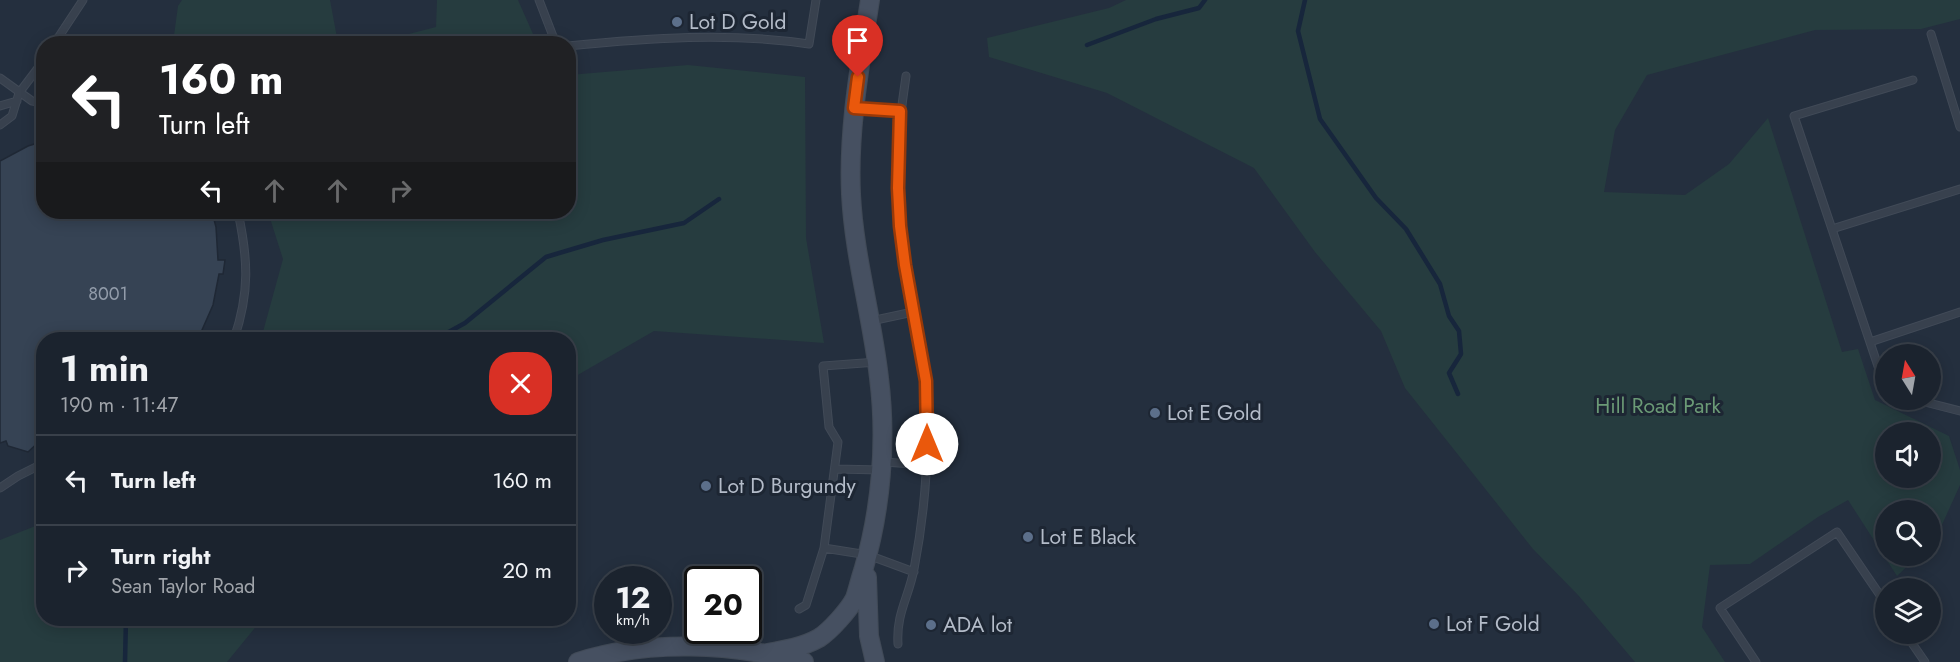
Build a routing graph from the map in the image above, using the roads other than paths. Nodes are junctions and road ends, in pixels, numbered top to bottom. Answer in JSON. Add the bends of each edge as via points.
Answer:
{"nodes":[{"id":1,"x":83,"y":0,"type":"edge"},
{"id":2,"x":539,"y":0,"type":"edge"},
{"id":3,"x":816,"y":0,"type":"edge"},
{"id":4,"x":870,"y":0,"type":"edge"},
{"id":5,"x":1931,"y":34,"type":"dead end"},
{"id":6,"x":59,"y":36,"type":"edge"},
{"id":7,"x":553,"y":36,"type":"edge"},
{"id":8,"x":576,"y":45,"type":"edge"},
{"id":9,"x":36,"y":71,"type":"edge"},
{"id":10,"x":906,"y":76,"type":"dead end"},
{"id":11,"x":0,"y":78,"type":"edge"},
{"id":12,"x":1913,"y":80,"type":"dead end"},
{"id":13,"x":18,"y":97,"type":"junction"},
{"id":14,"x":36,"y":102,"type":"edge"},
{"id":15,"x":0,"y":106,"type":"edge"},
{"id":16,"x":854,"y":108,"type":"junction"},
{"id":17,"x":900,"y":111,"type":"junction"},
{"id":18,"x":0,"y":125,"type":"edge"},
{"id":19,"x":1960,"y":127,"type":"edge"},
{"id":20,"x":1960,"y":189,"type":"edge"},
{"id":21,"x":239,"y":219,"type":"edge"},
{"id":22,"x":1832,"y":229,"type":"junction"},
{"id":23,"x":913,"y":312,"type":"junction"},
{"id":24,"x":1960,"y":312,"type":"edge"},
{"id":25,"x":871,"y":321,"type":"junction"},
{"id":26,"x":236,"y":332,"type":"edge"},
{"id":27,"x":1870,"y":342,"type":"junction"},
{"id":28,"x":1875,"y":357,"type":"edge"},
{"id":29,"x":877,"y":362,"type":"junction"},
{"id":30,"x":1941,"y":406,"type":"edge"},
{"id":31,"x":1960,"y":411,"type":"edge"},
{"id":32,"x":927,"y":465,"type":"junction"},
{"id":33,"x":881,"y":466,"type":"junction"},
{"id":34,"x":36,"y":467,"type":"edge"},
{"id":35,"x":836,"y":469,"type":"junction"},
{"id":36,"x":0,"y":488,"type":"edge"},
{"id":37,"x":824,"y":548,"type":"junction"},
{"id":38,"x":868,"y":555,"type":"junction"},
{"id":39,"x":914,"y":572,"type":"junction"},
{"id":40,"x":1875,"y":588,"type":"edge"},
{"id":41,"x":799,"y":609,"type":"dead end"},
{"id":42,"x":898,"y":644,"type":"dead end"},
{"id":43,"x":1913,"y":644,"type":"edge"},
{"id":44,"x":767,"y":652,"type":"junction"},
{"id":45,"x":578,"y":662,"type":"edge"},
{"id":46,"x":804,"y":662,"type":"edge"},
{"id":47,"x":875,"y":662,"type":"edge"},
{"id":48,"x":1756,"y":662,"type":"edge"},
{"id":49,"x":1925,"y":662,"type":"edge"}],
"edges":[{"from":1,"to":6,"type":"lane"},
{"from":2,"to":7,"type":"lane"},
{"from":3,"to":8,"type":"lane","via":[[809,44],[731,37]]},
{"from":4,"to":16,"type":"main road"},
{"from":5,"to":19,"type":"lane"},
{"from":9,"to":13,"type":"lane"},
{"from":10,"to":17,"type":"lane"},
{"from":11,"to":13,"type":"lane"},
{"from":12,"to":22,"type":"lane","via":[[1794,116]]},
{"from":13,"to":14,"type":"lane"},
{"from":13,"to":15,"type":"lane"},
{"from":13,"to":18,"type":"lane","via":[[12,116]]},
{"from":16,"to":17,"type":"lane"},
{"from":16,"to":25,"type":"main road","via":[[854,239]]},
{"from":17,"to":23,"type":"lane","via":[[898,188]]},
{"from":20,"to":22,"type":"lane"},
{"from":21,"to":26,"type":"lane","via":[[247,289]]},
{"from":22,"to":27,"type":"lane"},
{"from":23,"to":25,"type":"lane"},
{"from":23,"to":32,"type":"lane","via":[[926,381]]},
{"from":24,"to":27,"type":"lane"},
{"from":25,"to":29,"type":"main road"},
{"from":27,"to":28,"type":"lane"},
{"from":29,"to":33,"type":"main road"},
{"from":29,"to":35,"type":"lane","via":[[823,366],[829,427],[838,442]]},
{"from":30,"to":31,"type":"lane"},
{"from":32,"to":33,"type":"lane"},
{"from":32,"to":39,"type":"lane"},
{"from":33,"to":35,"type":"lane"},
{"from":33,"to":38,"type":"main road"},
{"from":34,"to":36,"type":"lane"},
{"from":35,"to":37,"type":"lane"},
{"from":37,"to":38,"type":"lane"},
{"from":37,"to":41,"type":"lane","via":[[806,605]]},
{"from":38,"to":39,"type":"lane"},
{"from":38,"to":44,"type":"main road","via":[[854,599],[836,622],[820,637],[803,645]]},
{"from":38,"to":47,"type":"main road","via":[[868,636]]},
{"from":39,"to":42,"type":"lane","via":[[897,627]]},
{"from":40,"to":48,"type":"lane","via":[[1837,532],[1720,608]]},
{"from":43,"to":49,"type":"lane"},
{"from":44,"to":45,"type":"main road","via":[[662,647]]},
{"from":44,"to":46,"type":"main road"}]}
